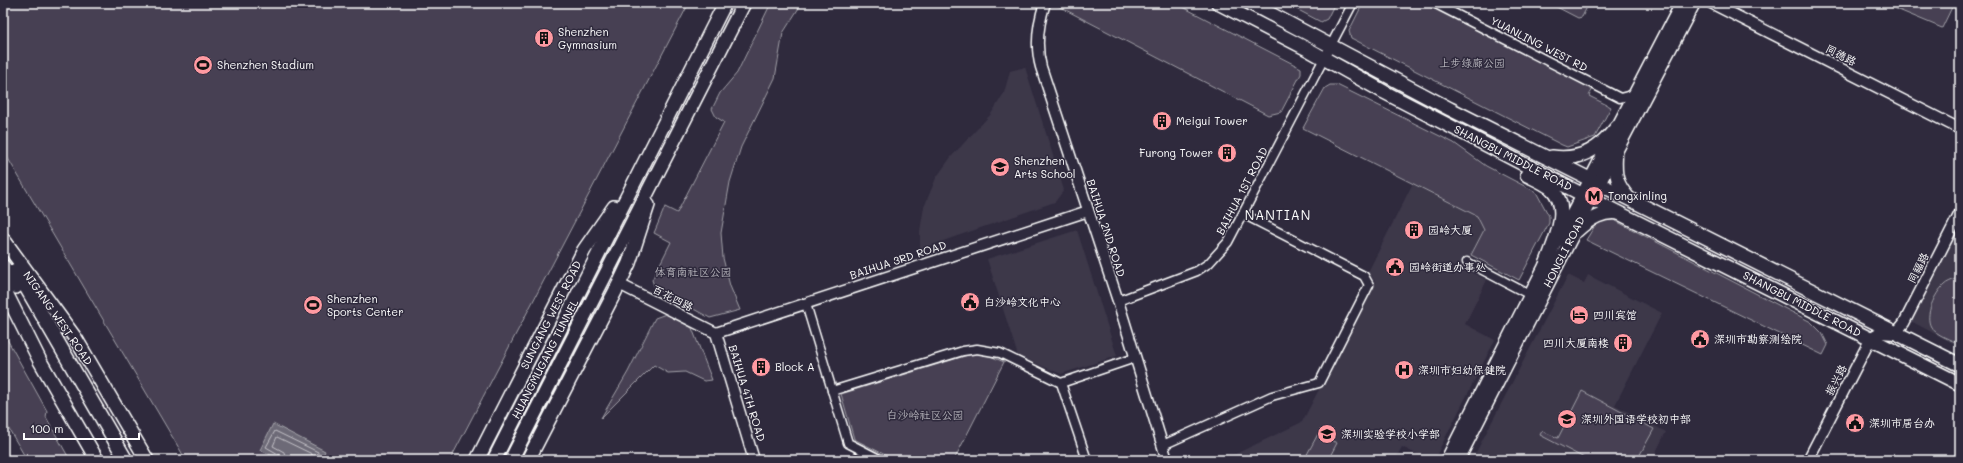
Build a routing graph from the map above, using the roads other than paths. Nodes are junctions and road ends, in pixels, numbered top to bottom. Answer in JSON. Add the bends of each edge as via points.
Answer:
{"nodes":[{"id":1,"x":725,"y":3,"type":"edge"},
{"id":2,"x":744,"y":3,"type":"edge"},
{"id":3,"x":1044,"y":3,"type":"edge"},
{"id":4,"x":1218,"y":3,"type":"edge"},
{"id":5,"x":1250,"y":3,"type":"edge"},
{"id":6,"x":1353,"y":3,"type":"edge"},
{"id":7,"x":1434,"y":3,"type":"edge"},
{"id":8,"x":1682,"y":3,"type":"edge"},
{"id":9,"x":1694,"y":3,"type":"edge"},
{"id":10,"x":1711,"y":3,"type":"edge"},
{"id":11,"x":1267,"y":7,"type":"edge"},
{"id":12,"x":1334,"y":40,"type":"junction"},
{"id":13,"x":1324,"y":58,"type":"junction"},
{"id":14,"x":1635,"y":94,"type":"junction"},
{"id":15,"x":1960,"y":129,"type":"edge"},
{"id":16,"x":1620,"y":134,"type":"junction"},
{"id":17,"x":1494,"y":147,"type":"junction"},
{"id":18,"x":1543,"y":154,"type":"junction"},
{"id":19,"x":636,"y":176,"type":"junction"},
{"id":20,"x":1595,"y":182,"type":"junction"},
{"id":21,"x":651,"y":185,"type":"junction"},
{"id":22,"x":1587,"y":196,"type":"junction"},
{"id":23,"x":1630,"y":199,"type":"junction"},
{"id":24,"x":1088,"y":211,"type":"junction"},
{"id":25,"x":1960,"y":212,"type":"edge"},
{"id":26,"x":1243,"y":214,"type":"junction"},
{"id":27,"x":1622,"y":214,"type":"junction"},
{"id":28,"x":1572,"y":236,"type":"junction"},
{"id":29,"x":3,"y":240,"type":"edge"},
{"id":30,"x":597,"y":258,"type":"joint"},
{"id":31,"x":1467,"y":262,"type":"dead end"},
{"id":32,"x":1546,"y":265,"type":"junction"},
{"id":33,"x":3,"y":266,"type":"edge"},
{"id":34,"x":619,"y":284,"type":"junction"},
{"id":35,"x":3,"y":287,"type":"edge"},
{"id":36,"x":1530,"y":295,"type":"junction"},
{"id":37,"x":1118,"y":301,"type":"junction"},
{"id":38,"x":806,"y":304,"type":"junction"},
{"id":39,"x":716,"y":333,"type":"junction"},
{"id":40,"x":1898,"y":334,"type":"junction"},
{"id":41,"x":1871,"y":338,"type":"junction"},
{"id":42,"x":1135,"y":358,"type":"junction"},
{"id":43,"x":1960,"y":366,"type":"edge"},
{"id":44,"x":1061,"y":383,"type":"junction"},
{"id":45,"x":1960,"y":384,"type":"edge"},
{"id":46,"x":832,"y":391,"type":"junction"},
{"id":47,"x":1163,"y":445,"type":"junction"},
{"id":48,"x":96,"y":460,"type":"edge"},
{"id":49,"x":118,"y":460,"type":"edge"},
{"id":50,"x":126,"y":460,"type":"edge"},
{"id":51,"x":147,"y":460,"type":"edge"},
{"id":52,"x":477,"y":460,"type":"edge"},
{"id":53,"x":494,"y":460,"type":"edge"},
{"id":54,"x":511,"y":460,"type":"edge"},
{"id":55,"x":528,"y":460,"type":"edge"},
{"id":56,"x":754,"y":460,"type":"edge"},
{"id":57,"x":881,"y":460,"type":"edge"},
{"id":58,"x":1087,"y":460,"type":"edge"},
{"id":59,"x":1167,"y":460,"type":"edge"},
{"id":60,"x":1447,"y":460,"type":"edge"},
{"id":61,"x":1458,"y":460,"type":"edge"},
{"id":62,"x":1808,"y":460,"type":"edge"}],
"edges":[{"from":1,"to":19,"type":"main road","name":"SUNGANG WEST ROAD"},
{"from":2,"to":21,"type":"main road"},
{"from":3,"to":24,"type":"street","name":"BAIHUA 2ND ROAD","via":[[1037,34],[1038,56]]},
{"from":4,"to":13,"type":"main road","name":"SHANGBU MIDDLE ROAD"},
{"from":5,"to":11,"type":"main road","name":"SHANGBU MIDDLE ROAD"},
{"from":6,"to":12,"type":"street","name":"BAIHUA 1ST ROAD"},
{"from":7,"to":14,"type":"street","name":"YUANLING WEST RD","via":[[1620,98]]},
{"from":8,"to":14,"type":"main road","name":"HONGLI ROAD"},
{"from":9,"to":16,"type":"main road","name":"HONGLI ROAD"},
{"from":10,"to":15,"type":"street","name":"同德路"},
{"from":11,"to":12,"type":"main road","name":"SHANGBU MIDDLE ROAD"},
{"from":12,"to":13,"type":"street","name":"BAIHUA 1ST ROAD"},
{"from":12,"to":18,"type":"main road","name":"SHANGBU MIDDLE ROAD","via":[[1450,109]]},
{"from":13,"to":17,"type":"main road","name":"SHANGBU MIDDLE ROAD","via":[[1384,92]]},
{"from":13,"to":26,"type":"street","name":"BAIHUA 1ST ROAD"},
{"from":14,"to":16,"type":"main road","name":"HONGLI ROAD"},
{"from":16,"to":18,"type":"main road","via":[[1582,156],[1565,158]]},
{"from":16,"to":20,"type":"main road","name":"HONGLI ROAD"},
{"from":16,"to":23,"type":"main road","via":[[1614,168],[1621,189]]},
{"from":17,"to":22,"type":"main road","name":"SHANGBU MIDDLE ROAD"},
{"from":17,"to":32,"type":"main road","via":[[1514,167],[1551,189],[1558,199],[1561,211],[1559,227]]},
{"from":18,"to":20,"type":"main road","name":"SHANGBU MIDDLE ROAD"},
{"from":19,"to":30,"type":"main road","name":"SUNGANG WEST ROAD"},
{"from":19,"to":52,"type":"main road","name":"SUNGANG WEST ROAD","via":[[584,250]]},
{"from":20,"to":22,"type":"main road","name":"HONGLI ROAD"},
{"from":20,"to":23,"type":"main road","name":"SHANGBU MIDDLE ROAD"},
{"from":21,"to":34,"type":"main road","via":[[649,202],[639,234]]},
{"from":21,"to":54,"type":"main road","name":"HUANGMUGANG TUNNEL"},
{"from":22,"to":27,"type":"main road","name":"SHANGBU MIDDLE ROAD"},
{"from":22,"to":28,"type":"main road","name":"HONGLI ROAD"},
{"from":22,"to":32,"type":"main road","name":"HONGLI ROAD"},
{"from":23,"to":40,"type":"main road","name":"SHANGBU MIDDLE ROAD"},
{"from":24,"to":37,"type":"street","name":"BAIHUA 2ND ROAD"},
{"from":24,"to":38,"type":"street","name":"BAIHUA 3RD ROAD"},
{"from":25,"to":40,"type":"street","name":"同福路"},
{"from":26,"to":37,"type":"street","name":"BAIHUA 1ST ROAD","via":[[1228,242],[1209,263],[1197,271]]},
{"from":26,"to":47,"type":"street","via":[[1364,276],[1369,285],[1319,383],[1272,396]]},
{"from":27,"to":28,"type":"main road","via":[[1597,216]]},
{"from":27,"to":41,"type":"main road","name":"SHANGBU MIDDLE ROAD"},
{"from":28,"to":61,"type":"main road","name":"HONGLI ROAD"},
{"from":29,"to":50,"type":"main road","name":"NIGANG WEST ROAD","via":[[18,276]]},
{"from":29,"to":51,"type":"main road","name":"NIGANG WEST ROAD","via":[[76,339]]},
{"from":30,"to":53,"type":"main road","name":"HUANGMUGANG TUNNEL"},
{"from":31,"to":36,"type":"street"},
{"from":32,"to":36,"type":"main road","name":"HONGLI ROAD"},
{"from":33,"to":49,"type":"main road","name":"NIGANG WEST ROAD"},
{"from":34,"to":39,"type":"street","name":"百花四路"},
{"from":34,"to":55,"type":"main road"},
{"from":35,"to":48,"type":"main road"},
{"from":36,"to":60,"type":"main road","name":"HONGLI ROAD"},
{"from":37,"to":42,"type":"street","name":"BAIHUA 2ND ROAD"},
{"from":38,"to":39,"type":"street","name":"BAIHUA 3RD ROAD"},
{"from":38,"to":46,"type":"street"},
{"from":39,"to":56,"type":"street","name":"BAIHUA 4TH ROAD"},
{"from":40,"to":41,"type":"street","via":[[1880,333]]},
{"from":40,"to":43,"type":"main road","name":"SHANGBU MIDDLE ROAD"},
{"from":41,"to":45,"type":"main road","name":"SHANGBU MIDDLE ROAD"},
{"from":41,"to":62,"type":"street","name":"振兴路"},
{"from":42,"to":44,"type":"street"},
{"from":42,"to":47,"type":"street","name":"BAIHUA 2ND ROAD"},
{"from":44,"to":46,"type":"street","via":[[1000,353],[977,349]]},
{"from":44,"to":58,"type":"street"},
{"from":46,"to":57,"type":"street","via":[[848,443]]},
{"from":47,"to":59,"type":"street","name":"BAIHUA 2ND ROAD"}]}
